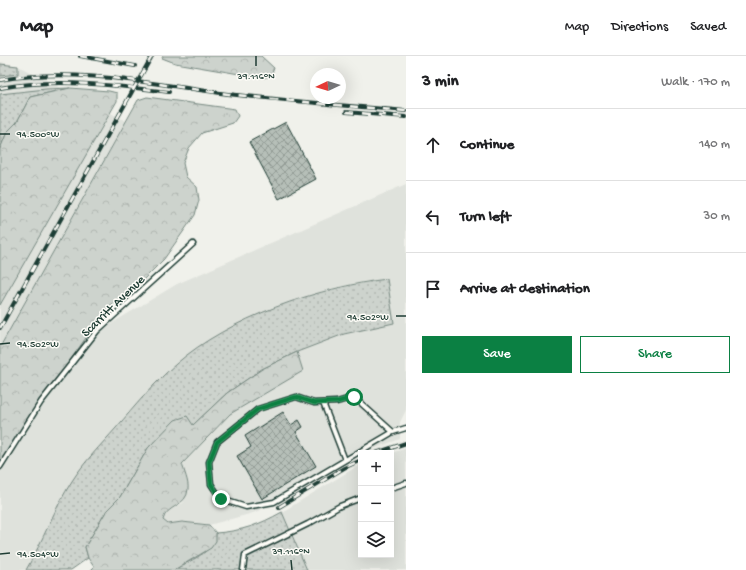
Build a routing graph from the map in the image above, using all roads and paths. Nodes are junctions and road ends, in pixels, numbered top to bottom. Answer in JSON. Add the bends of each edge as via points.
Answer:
{"nodes":[{"id":1,"x":193,"y":244,"type":"dead end"},
{"id":2,"x":323,"y":403,"type":"junction"},
{"id":3,"x":406,"y":428,"type":"edge"},
{"id":4,"x":394,"y":432,"type":"junction"},
{"id":5,"x":345,"y":460,"type":"junction"},
{"id":6,"x":0,"y":467,"type":"edge"},
{"id":7,"x":406,"y":483,"type":"edge"},
{"id":8,"x":394,"y":487,"type":"edge"},
{"id":9,"x":358,"y":499,"type":"edge"},
{"id":10,"x":243,"y":570,"type":"edge"}],
"edges":[{"from":1,"to":6,"type":"lane","name":"Scarritt Avenue","via":[[96,331],[40,402]]},
{"from":2,"to":4,"type":"lane","via":[[354,397]]},
{"from":2,"to":5,"type":"lane"},
{"from":2,"to":5,"type":"lane","via":[[296,397],[258,409],[217,442],[209,462],[211,484],[221,499],[246,507],[253,506],[274,502]]},
{"from":3,"to":4,"type":"lane"},
{"from":4,"to":5,"type":"lane"},
{"from":7,"to":8,"type":"lane"},
{"from":9,"to":10,"type":"lane","via":[[245,555]]}]}
